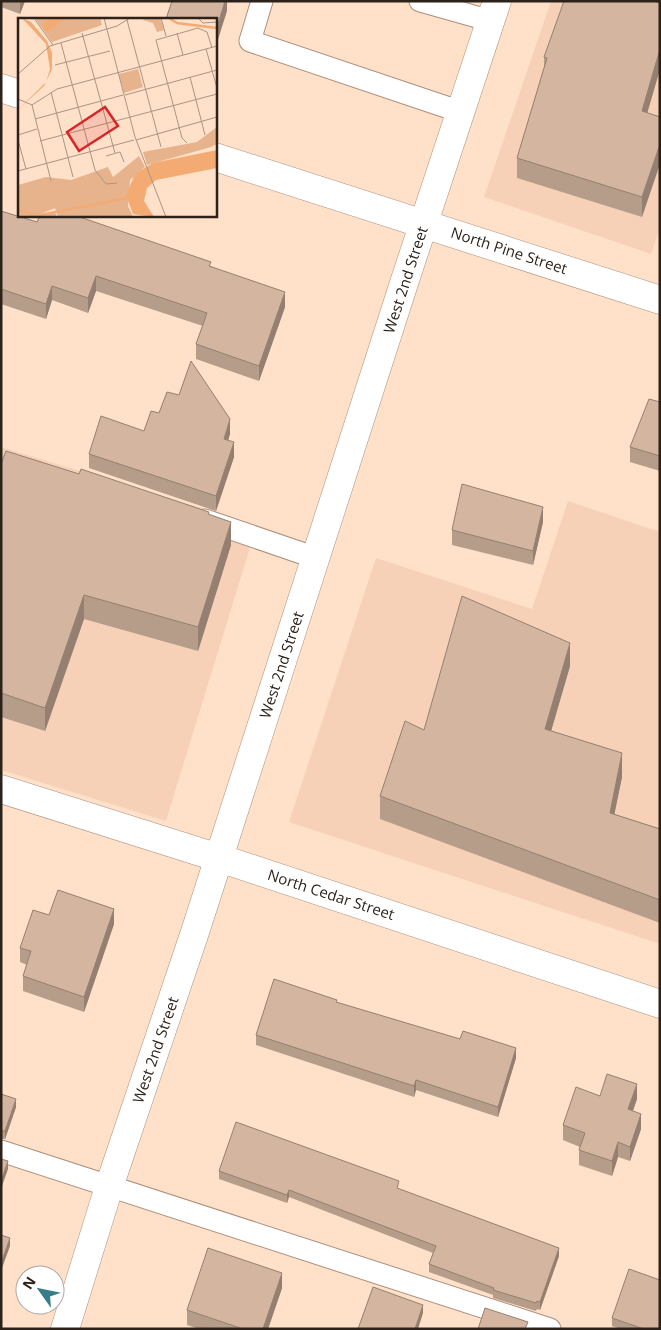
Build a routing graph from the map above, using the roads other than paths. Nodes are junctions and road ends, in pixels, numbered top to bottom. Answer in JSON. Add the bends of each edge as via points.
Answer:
{"nodes":[{"id":1,"x":262,"y":1,"type":"edge"},
{"id":2,"x":420,"y":1,"type":"edge"},
{"id":3,"x":494,"y":11,"type":"edge"},
{"id":4,"x":1,"y":88,"type":"edge"},
{"id":5,"x":18,"y":94,"type":"edge"},
{"id":6,"x":461,"y":112,"type":"junction"},
{"id":7,"x":216,"y":156,"type":"edge"},
{"id":8,"x":425,"y":224,"type":"junction"},
{"id":9,"x":660,"y":300,"type":"edge"},
{"id":10,"x":185,"y":513,"type":"edge"},
{"id":11,"x":316,"y":558,"type":"junction"},
{"id":12,"x":1,"y":788,"type":"edge"},
{"id":13,"x":219,"y":858,"type":"junction"},
{"id":14,"x":660,"y":1004,"type":"edge"},
{"id":15,"x":1,"y":1151,"type":"edge"},
{"id":16,"x":110,"y":1187,"type":"junction"},
{"id":17,"x":65,"y":1329,"type":"edge"},
{"id":18,"x":550,"y":1329,"type":"edge"}],
"edges":[{"from":1,"to":6,"type":"lane","via":[[250,41]]},
{"from":2,"to":3,"type":"lane"},
{"from":3,"to":6,"type":"street","name":"West 2nd Street"},
{"from":4,"to":5,"type":"street"},
{"from":6,"to":8,"type":"street","name":"West 2nd Street"},
{"from":7,"to":8,"type":"street","name":"North Pine Street"},
{"from":8,"to":9,"type":"street","name":"North Pine Street"},
{"from":8,"to":11,"type":"street","name":"West 2nd Street"},
{"from":10,"to":11,"type":"lane"},
{"from":11,"to":13,"type":"street","name":"West 2nd Street"},
{"from":12,"to":13,"type":"street","name":"North Cedar Street"},
{"from":13,"to":14,"type":"street","name":"North Cedar Street"},
{"from":13,"to":16,"type":"street","name":"West 2nd Street"},
{"from":15,"to":16,"type":"lane"},
{"from":16,"to":17,"type":"street","name":"West 2nd Street"},
{"from":16,"to":18,"type":"lane"}]}
